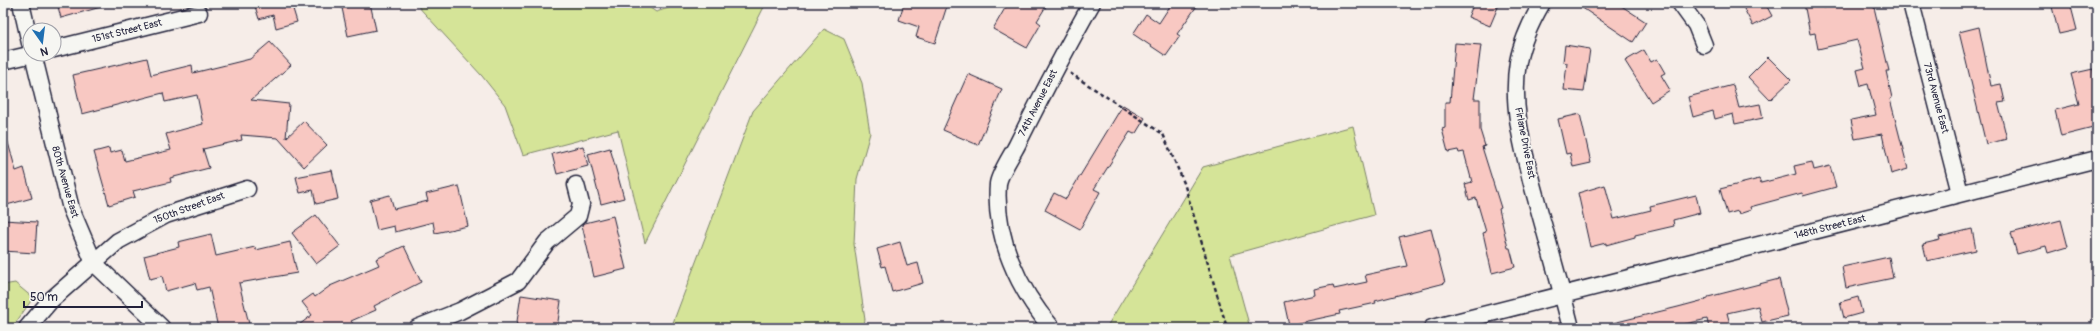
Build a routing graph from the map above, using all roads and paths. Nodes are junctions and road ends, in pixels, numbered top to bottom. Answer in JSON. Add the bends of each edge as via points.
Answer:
{"nodes":[{"id":1,"x":20,"y":3,"type":"edge"},
{"id":2,"x":1092,"y":3,"type":"edge"},
{"id":3,"x":1542,"y":3,"type":"edge"},
{"id":4,"x":1680,"y":3,"type":"edge"},
{"id":5,"x":1911,"y":3,"type":"edge"},
{"id":6,"x":200,"y":12,"type":"dead end"},
{"id":7,"x":25,"y":22,"type":"edge"},
{"id":8,"x":1704,"y":45,"type":"dead end"},
{"id":9,"x":62,"y":47,"type":"edge"},
{"id":10,"x":22,"y":57,"type":"edge"},
{"id":11,"x":3,"y":61,"type":"edge"},
{"id":12,"x":35,"y":62,"type":"edge"},
{"id":13,"x":1057,"y":64,"type":"junction"},
{"id":14,"x":2097,"y":159,"type":"edge"},
{"id":15,"x":576,"y":185,"type":"dead end"},
{"id":16,"x":248,"y":189,"type":"dead end"},
{"id":17,"x":1960,"y":194,"type":"junction"},
{"id":18,"x":94,"y":263,"type":"junction"},
{"id":19,"x":1561,"y":290,"type":"junction"},
{"id":20,"x":27,"y":328,"type":"edge"},
{"id":21,"x":162,"y":328,"type":"edge"},
{"id":22,"x":417,"y":328,"type":"edge"},
{"id":23,"x":1052,"y":328,"type":"edge"},
{"id":24,"x":1226,"y":328,"type":"edge"},
{"id":25,"x":1432,"y":328,"type":"edge"},
{"id":26,"x":1571,"y":328,"type":"edge"}],
"edges":[{"from":1,"to":7,"type":"street"},
{"from":2,"to":13,"type":"street","name":"74th Avenue East"},
{"from":3,"to":19,"type":"street","name":"Firlane Drive East","via":[[1524,40],[1518,61],[1516,88],[1526,158]]},
{"from":4,"to":8,"type":"street","via":[[1696,25]]},
{"from":5,"to":17,"type":"street","name":"73rd Avenue East"},
{"from":6,"to":9,"type":"street","name":"151st Street East"},
{"from":10,"to":11,"type":"street"},
{"from":12,"to":18,"type":"street","name":"80th Avenue East","via":[[71,209]]},
{"from":13,"to":23,"type":"street","name":"74th Avenue East","via":[[998,182],[1004,237],[1011,262],[1024,290]]},
{"from":13,"to":24,"type":"path","via":[[1163,134],[1184,183]]},
{"from":14,"to":17,"type":"street","name":"148th Street East"},
{"from":15,"to":22,"type":"street","via":[[581,204],[578,216],[547,242],[518,281],[460,312]]},
{"from":16,"to":18,"type":"street","name":"150th Street East","via":[[166,215],[146,224],[118,241]]},
{"from":17,"to":19,"type":"street","name":"148th Street East"},
{"from":18,"to":20,"type":"street","name":"150th Street East","via":[[51,300]]},
{"from":18,"to":21,"type":"street","name":"80th Avenue East"},
{"from":19,"to":25,"type":"street","name":"148th Street East"},
{"from":19,"to":26,"type":"street","name":"Firlane Drive East"}]}
